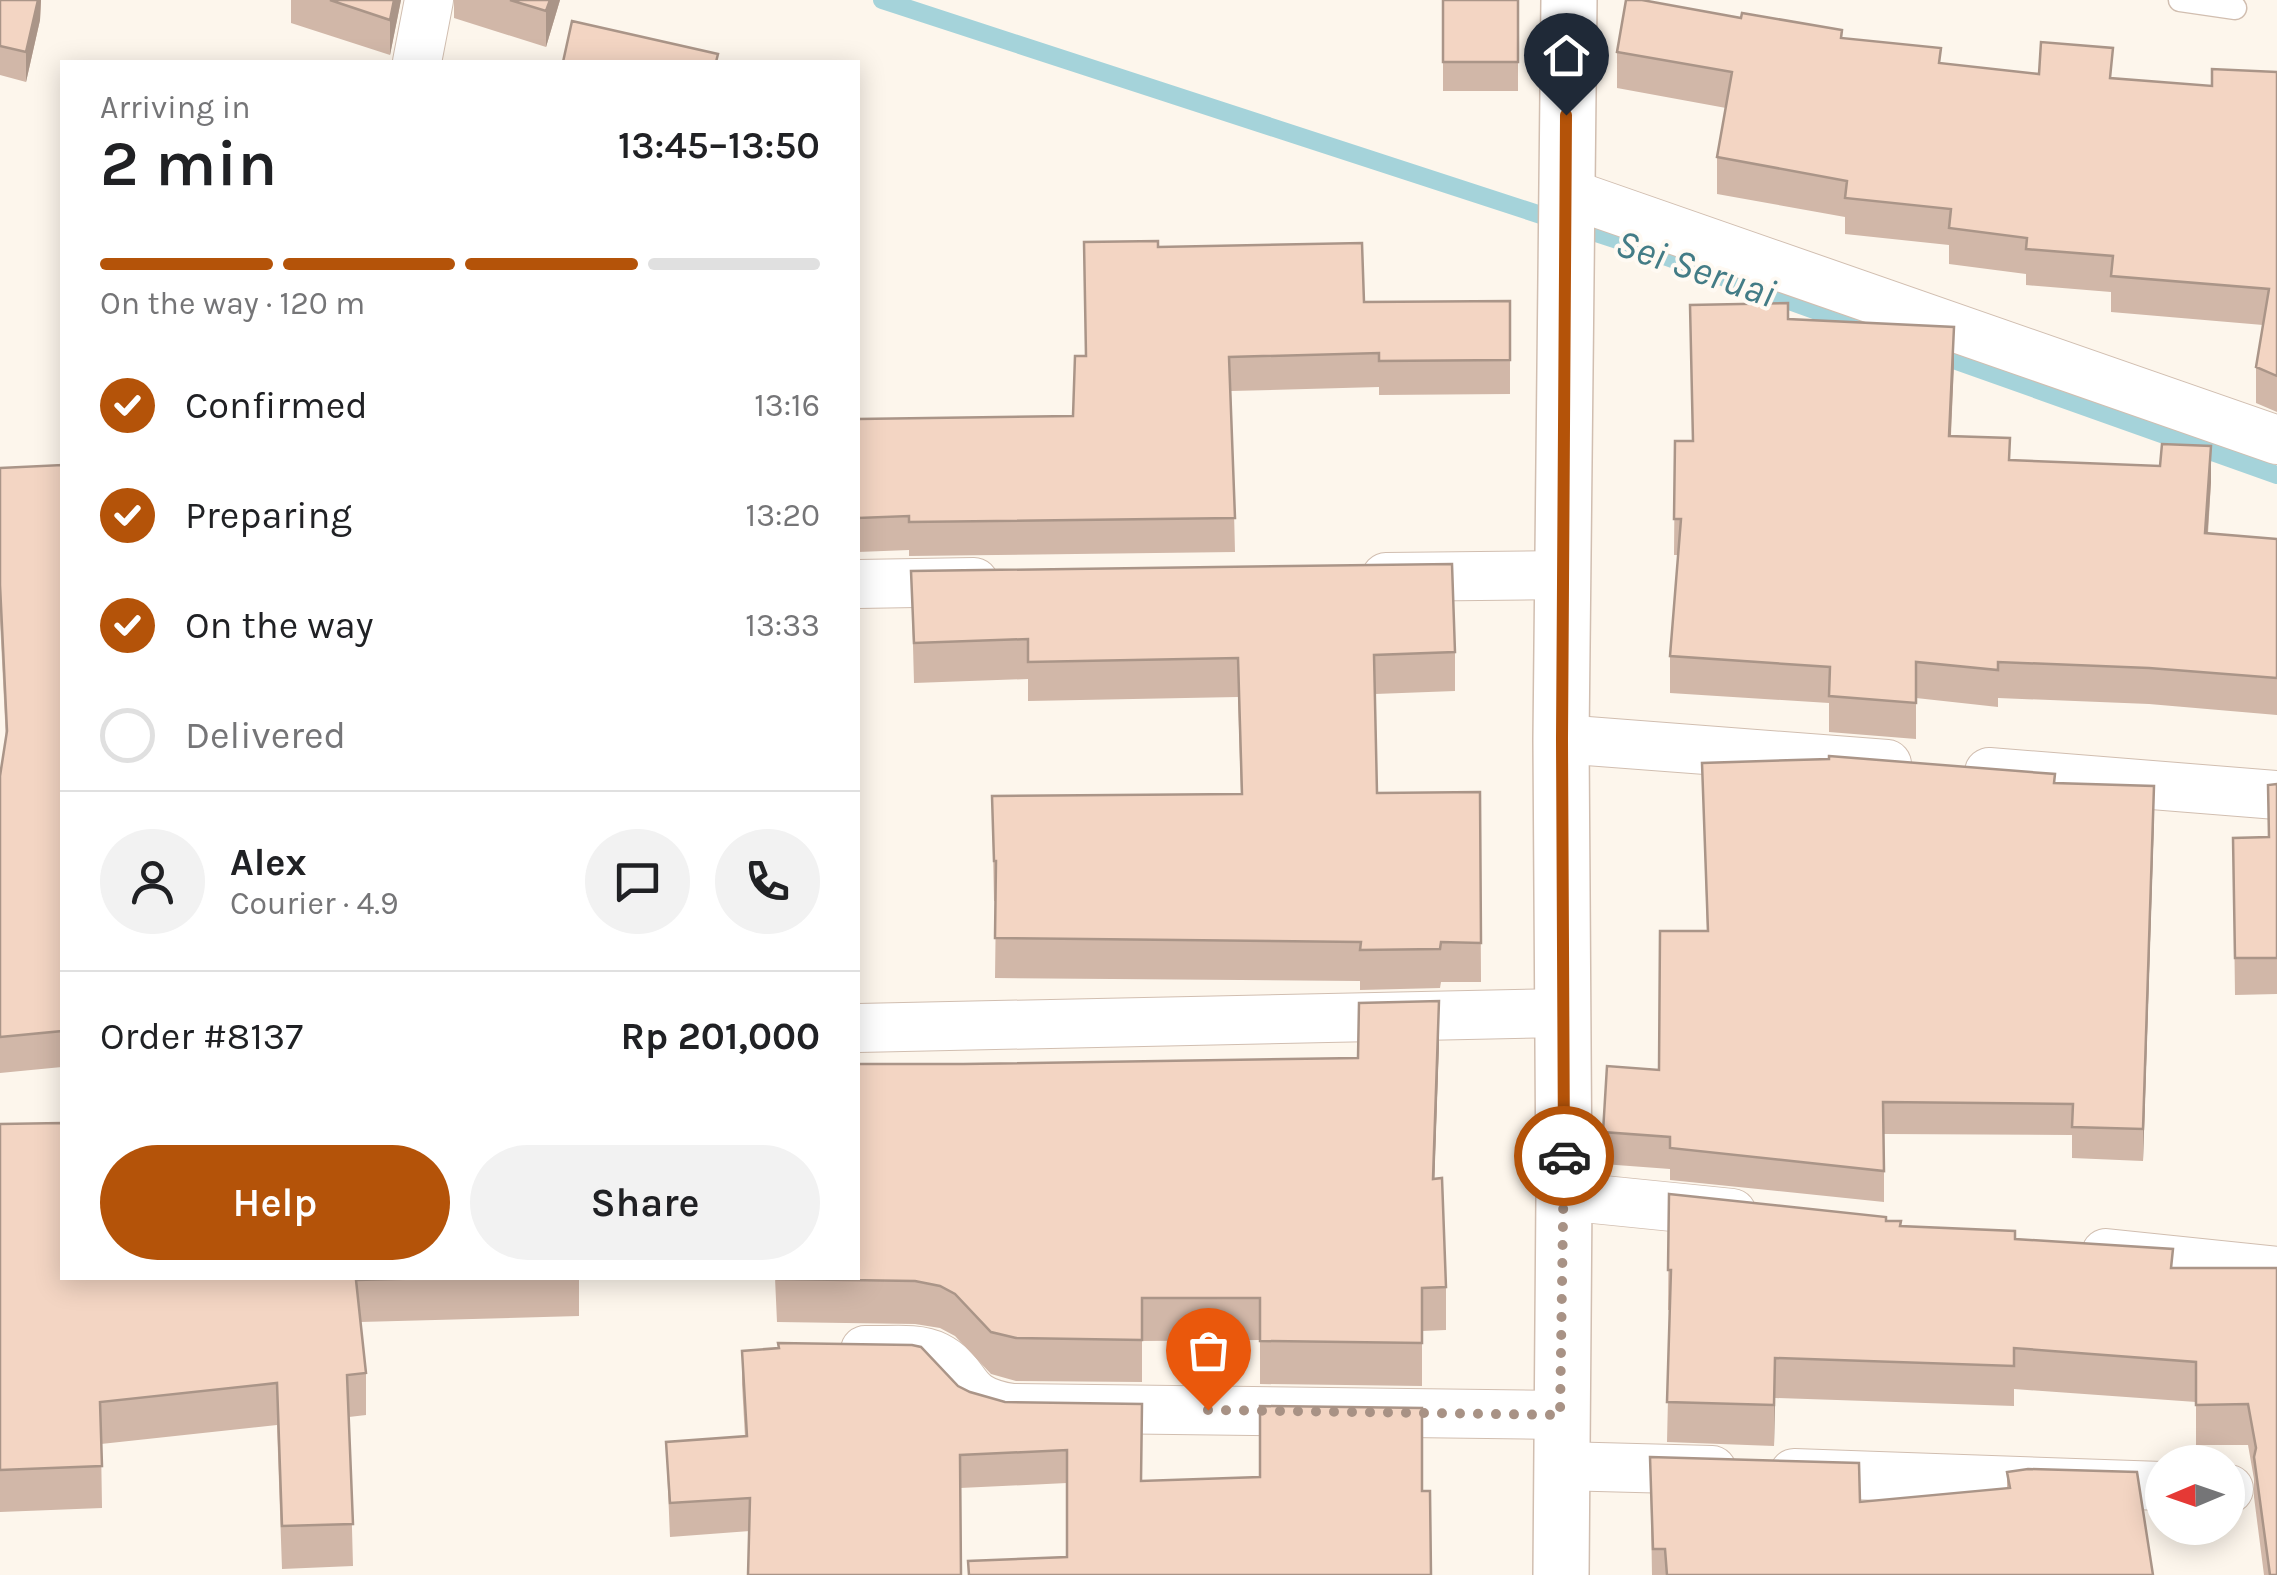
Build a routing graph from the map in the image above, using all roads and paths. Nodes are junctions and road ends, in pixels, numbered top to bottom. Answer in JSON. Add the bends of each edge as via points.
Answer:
{"nodes":[{"id":1,"x":429,"y":0,"type":"edge"},
{"id":2,"x":1569,"y":0,"type":"edge"},
{"id":3,"x":2180,"y":0,"type":"edge"},
{"id":4,"x":2236,"y":8,"type":"dead end"},
{"id":5,"x":416,"y":60,"type":"edge"},
{"id":6,"x":1566,"y":213,"type":"junction"},
{"id":7,"x":2277,"y":440,"type":"edge"},
{"id":8,"x":1564,"y":575,"type":"junction"},
{"id":9,"x":1345,"y":578,"type":"edge"},
{"id":10,"x":1026,"y":582,"type":"edge"},
{"id":11,"x":860,"y":584,"type":"edge"},
{"id":12,"x":1562,"y":739,"type":"junction"},
{"id":13,"x":2277,"y":795,"type":"edge"},
{"id":14,"x":1563,"y":1013,"type":"junction"},
{"id":15,"x":860,"y":1028,"type":"edge"},
{"id":16,"x":1564,"y":1196,"type":"junction"},
{"id":17,"x":1778,"y":1218,"type":"edge"},
{"id":18,"x":2068,"y":1249,"type":"edge"},
{"id":19,"x":2277,"y":1271,"type":"edge"},
{"id":20,"x":816,"y":1350,"type":"edge"},
{"id":21,"x":1560,"y":1441,"type":"junction"},
{"id":22,"x":2145,"y":1485,"type":"edge"},
{"id":23,"x":1560,"y":1575,"type":"edge"}],
"edges":[{"from":1,"to":5,"type":"street"},
{"from":2,"to":6,"type":"street"},
{"from":3,"to":4,"type":"lane"},
{"from":6,"to":7,"type":"street"},
{"from":6,"to":8,"type":"street"},
{"from":8,"to":9,"type":"street"},
{"from":8,"to":12,"type":"street"},
{"from":10,"to":11,"type":"street"},
{"from":12,"to":13,"type":"street"},
{"from":12,"to":14,"type":"street"},
{"from":14,"to":15,"type":"street"},
{"from":14,"to":16,"type":"street"},
{"from":16,"to":17,"type":"street"},
{"from":16,"to":21,"type":"street"},
{"from":18,"to":19,"type":"street"},
{"from":20,"to":21,"type":"street","via":[[935,1355],[977,1399],[1012,1408]]},
{"from":21,"to":22,"type":"street"},
{"from":21,"to":23,"type":"street"}]}
